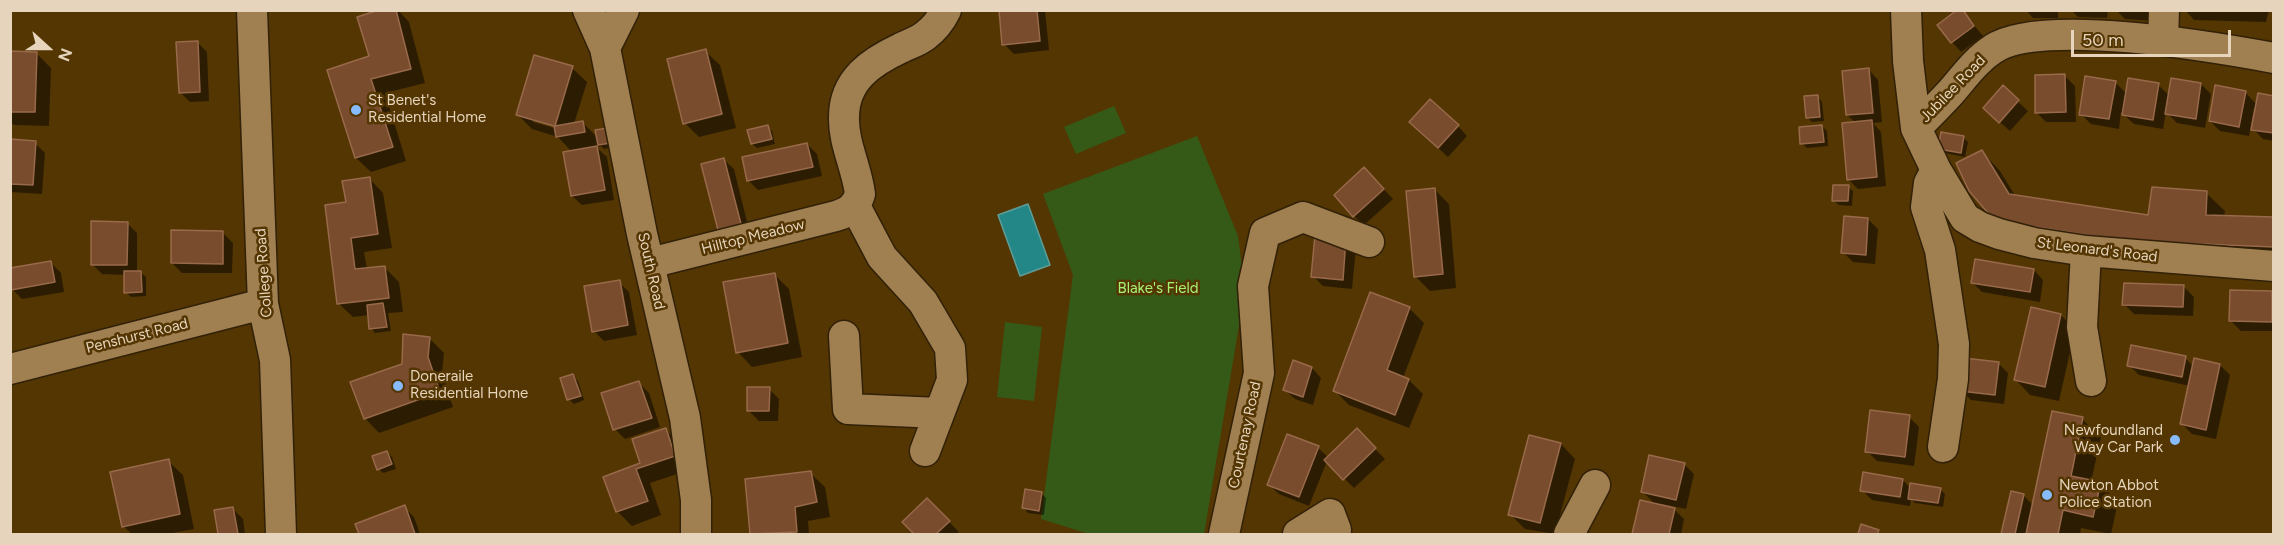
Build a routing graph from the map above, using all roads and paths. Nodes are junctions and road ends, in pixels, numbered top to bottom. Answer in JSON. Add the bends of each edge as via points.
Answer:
{"nodes":[{"id":1,"x":252,"y":10,"type":"edge"},
{"id":2,"x":588,"y":10,"type":"edge"},
{"id":3,"x":624,"y":10,"type":"edge"},
{"id":4,"x":946,"y":10,"type":"edge"},
{"id":5,"x":1906,"y":10,"type":"edge"},
{"id":6,"x":2164,"y":10,"type":"edge"},
{"id":7,"x":2163,"y":41,"type":"junction"},
{"id":8,"x":605,"y":48,"type":"junction"},
{"id":9,"x":2274,"y":58,"type":"edge"},
{"id":10,"x":1916,"y":128,"type":"junction"},
{"id":11,"x":1936,"y":170,"type":"junction"},
{"id":12,"x":855,"y":206,"type":"junction"},
{"id":13,"x":1369,"y":242,"type":"dead end"},
{"id":14,"x":2086,"y":251,"type":"junction"},
{"id":15,"x":650,"y":263,"type":"junction"},
{"id":16,"x":2274,"y":266,"type":"edge"},
{"id":17,"x":263,"y":304,"type":"junction"},
{"id":18,"x":844,"y":336,"type":"dead end"},
{"id":19,"x":10,"y":369,"type":"edge"},
{"id":20,"x":2091,"y":381,"type":"dead end"},
{"id":21,"x":939,"y":413,"type":"junction"},
{"id":22,"x":1943,"y":447,"type":"dead end"},
{"id":23,"x":925,"y":451,"type":"dead end"},
{"id":24,"x":1595,"y":485,"type":"dead end"},
{"id":25,"x":280,"y":534,"type":"edge"},
{"id":26,"x":696,"y":534,"type":"edge"},
{"id":27,"x":1224,"y":534,"type":"edge"},
{"id":28,"x":1298,"y":534,"type":"edge"},
{"id":29,"x":1335,"y":534,"type":"edge"},
{"id":30,"x":1569,"y":534,"type":"edge"}],
"edges":[{"from":1,"to":17,"type":"street","name":"College Road"},
{"from":2,"to":8,"type":"street","name":"South Road"},
{"from":3,"to":8,"type":"street"},
{"from":4,"to":12,"type":"street","via":[[924,36],[864,69],[849,91],[843,119],[860,194]]},
{"from":5,"to":10,"type":"street","name":"St Leonard's Road"},
{"from":6,"to":7,"type":"street"},
{"from":7,"to":9,"type":"street","name":"Jubilee Road"},
{"from":7,"to":10,"type":"street","name":"Jubilee Road","via":[[2086,34],[2010,40],[1992,49],[1967,72]]},
{"from":8,"to":15,"type":"street","name":"South Road"},
{"from":10,"to":11,"type":"street","name":"St Leonard's Road"},
{"from":11,"to":14,"type":"street","name":"St Leonard's Road","via":[[1965,218],[1980,227],[2034,243]]},
{"from":11,"to":22,"type":"street","via":[[1929,183],[1926,207],[1940,250],[1954,344]]},
{"from":12,"to":15,"type":"street","name":"Hilltop Meadow","via":[[836,216]]},
{"from":12,"to":21,"type":"street","via":[[882,257],[923,302],[950,348],[952,380]]},
{"from":13,"to":27,"type":"street","name":"Courtenay Road","via":[[1303,217],[1265,233],[1253,286],[1259,373]]},
{"from":14,"to":16,"type":"street","name":"St Leonard's Road"},
{"from":14,"to":20,"type":"street","via":[[2082,327]]},
{"from":15,"to":26,"type":"street","name":"South Road","via":[[685,418],[696,500]]},
{"from":17,"to":19,"type":"street","name":"Penshurst Road"},
{"from":17,"to":25,"type":"street","name":"College Road","via":[[275,360]]},
{"from":18,"to":21,"type":"street","via":[[848,409]]},
{"from":21,"to":23,"type":"street"},
{"from":24,"to":30,"type":"street"},
{"from":28,"to":29,"type":"street","via":[[1330,514]]}]}
